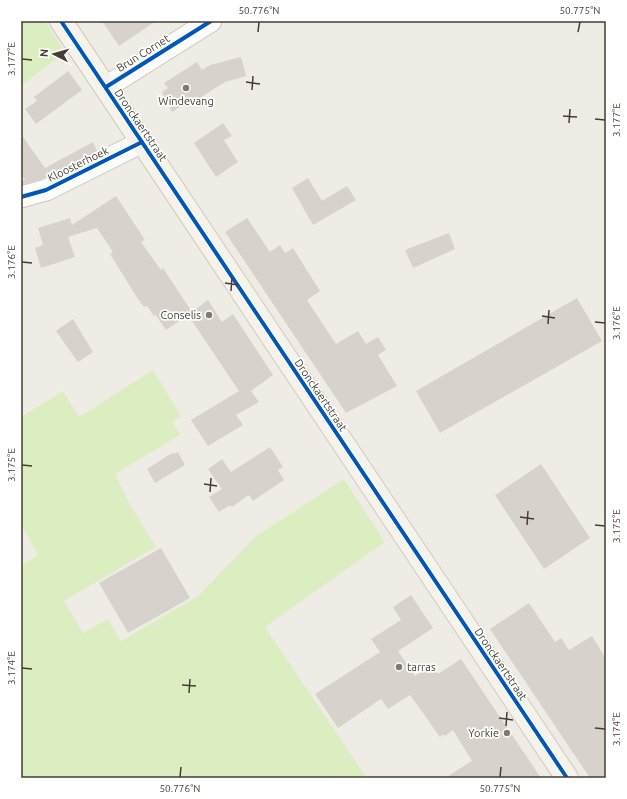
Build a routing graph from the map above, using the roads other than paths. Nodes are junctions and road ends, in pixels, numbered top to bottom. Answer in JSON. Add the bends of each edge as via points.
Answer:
{"nodes":[{"id":1,"x":61,"y":21,"type":"edge"},
{"id":2,"x":211,"y":21,"type":"edge"},
{"id":3,"x":106,"y":87,"type":"junction"},
{"id":4,"x":142,"y":142,"type":"junction"},
{"id":5,"x":21,"y":197,"type":"edge"},
{"id":6,"x":567,"y":778,"type":"edge"}],
"edges":[{"from":1,"to":3,"type":"main road","name":"Dronckaertstraat"},
{"from":2,"to":3,"type":"street","name":"Brun Cornet"},
{"from":3,"to":4,"type":"main road","name":"Dronckaertstraat"},
{"from":4,"to":5,"type":"street","name":"Kloosterhoek","via":[[46,190]]},
{"from":4,"to":6,"type":"main road","name":"Dronckaertstraat"}]}
